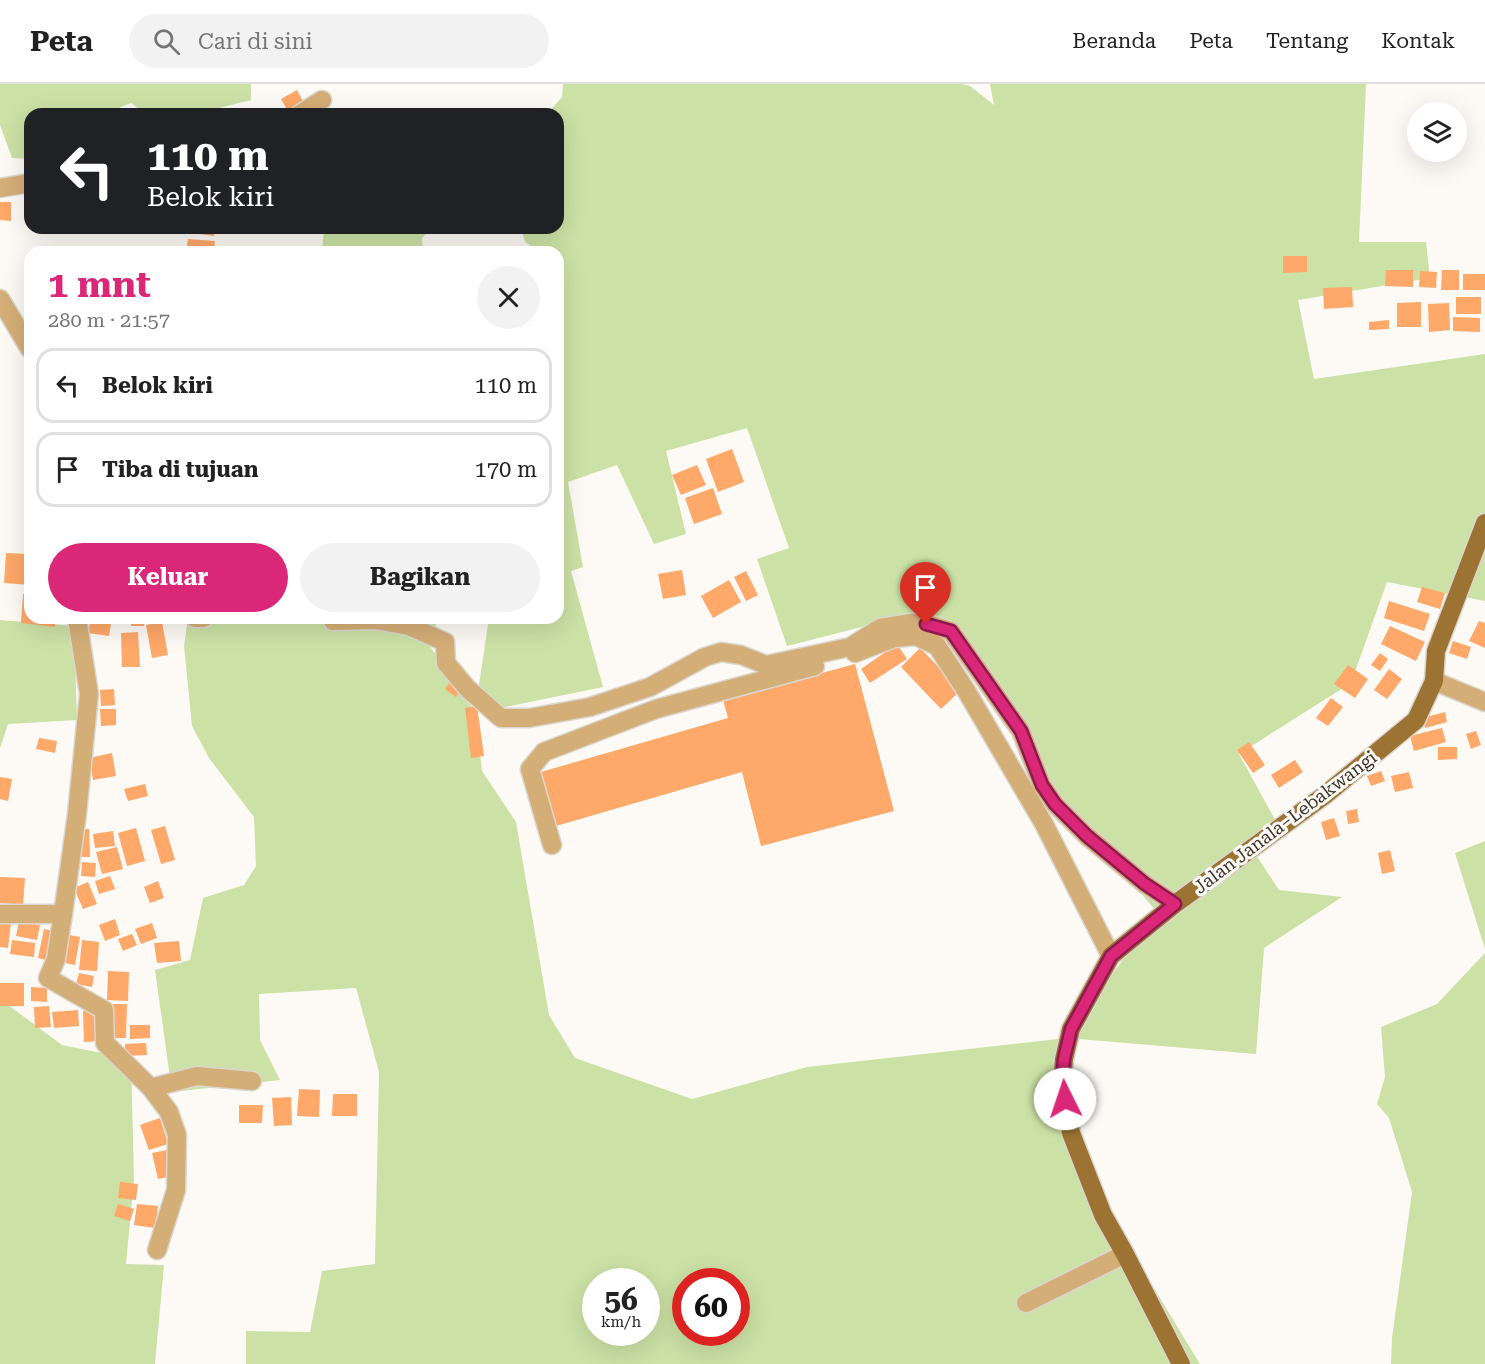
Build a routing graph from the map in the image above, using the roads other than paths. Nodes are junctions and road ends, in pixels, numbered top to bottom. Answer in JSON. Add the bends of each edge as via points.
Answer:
{"nodes":[{"id":1,"x":322,"y":100,"type":"dead end"},
{"id":2,"x":309,"y":108,"type":"edge"},
{"id":3,"x":24,"y":184,"type":"edge"},
{"id":4,"x":0,"y":188,"type":"edge"},
{"id":5,"x":0,"y":299,"type":"edge"},
{"id":6,"x":24,"y":339,"type":"edge"},
{"id":7,"x":1485,"y":523,"type":"edge"},
{"id":8,"x":78,"y":624,"type":"edge"},
{"id":9,"x":398,"y":624,"type":"edge"},
{"id":10,"x":1434,"y":681,"type":"junction"},
{"id":11,"x":1485,"y":702,"type":"edge"},
{"id":12,"x":552,"y":845,"type":"dead end"},
{"id":13,"x":1175,"y":904,"type":"junction"},
{"id":14,"x":0,"y":914,"type":"edge"},
{"id":15,"x":63,"y":914,"type":"junction"},
{"id":16,"x":1111,"y":956,"type":"junction"},
{"id":17,"x":252,"y":1081,"type":"dead end"},
{"id":18,"x":151,"y":1088,"type":"junction"},
{"id":19,"x":157,"y":1250,"type":"dead end"},
{"id":20,"x":1125,"y":1254,"type":"junction"},
{"id":21,"x":1026,"y":1303,"type":"dead end"},
{"id":22,"x":1181,"y":1364,"type":"edge"}],
"edges":[{"from":1,"to":2,"type":"street"},
{"from":3,"to":4,"type":"street"},
{"from":5,"to":6,"type":"street"},
{"from":7,"to":10,"type":"main road","name":"Jalan Janala–Lebakwangi","via":[[1436,651]]},
{"from":8,"to":15,"type":"street","via":[[89,694]]},
{"from":9,"to":13,"type":"street","via":[[444,642],[446,663],[501,718],[529,718],[590,707],[650,687],[721,652],[766,665],[850,647],[880,628],[911,623],[951,631],[1021,731],[1042,785],[1055,804],[1087,836]]},
{"from":10,"to":11,"type":"street"},
{"from":10,"to":13,"type":"main road","name":"Jalan Janala–Lebakwangi","via":[[1416,720],[1325,795]]},
{"from":12,"to":16,"type":"street","via":[[530,769],[544,752],[656,709],[833,661],[894,638],[916,636],[937,646],[967,692],[1044,824]]},
{"from":13,"to":16,"type":"main road","name":"Jalan Janala–Lebakwangi"},
{"from":14,"to":15,"type":"street"},
{"from":15,"to":18,"type":"street","via":[[56,959],[48,978],[105,1010],[105,1043]]},
{"from":16,"to":20,"type":"main road","name":"Jalan Janala–Lebakwangi","via":[[1071,1029],[1062,1082],[1071,1133],[1083,1168]]},
{"from":17,"to":18,"type":"street","via":[[197,1076]]},
{"from":18,"to":19,"type":"street","via":[[169,1112],[177,1135],[176,1190]]},
{"from":20,"to":21,"type":"street"},
{"from":20,"to":22,"type":"main road","name":"Jalan Janala–Lebakwangi"}]}
